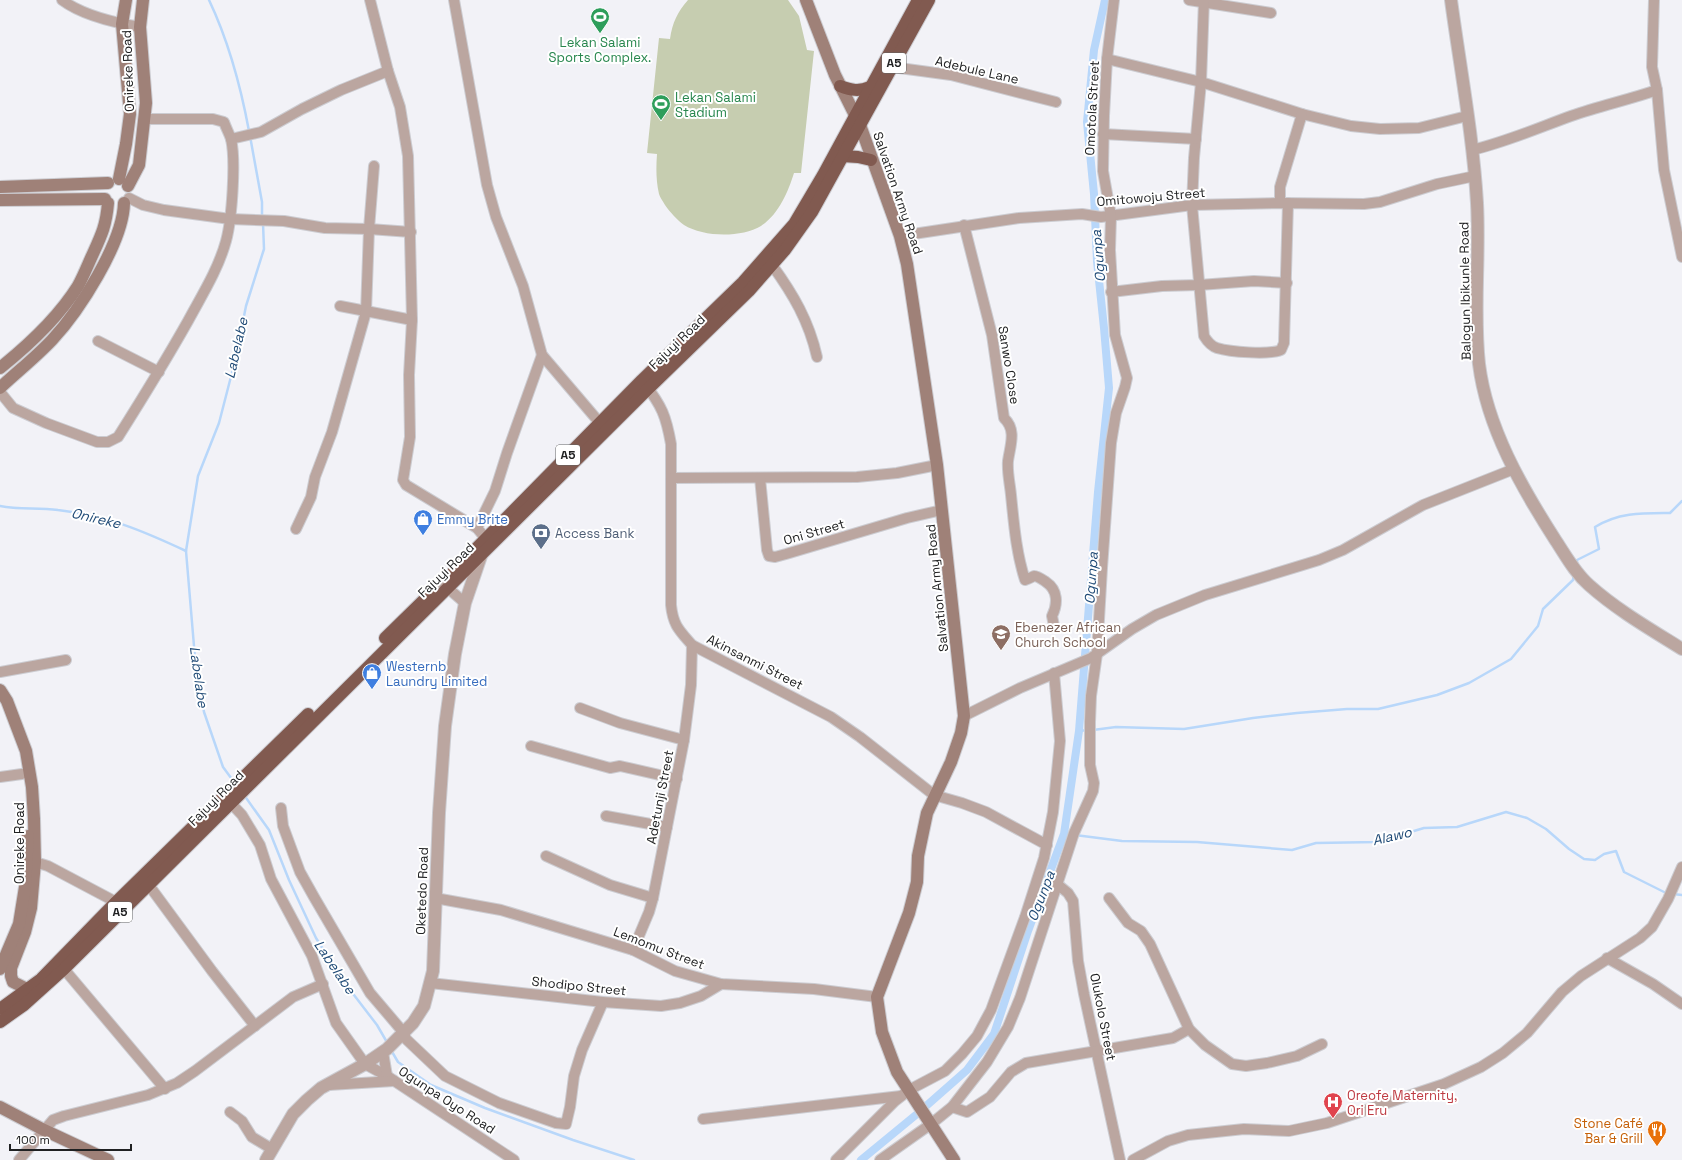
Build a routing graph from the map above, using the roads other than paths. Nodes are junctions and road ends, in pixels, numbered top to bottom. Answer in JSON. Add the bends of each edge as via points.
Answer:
{"nodes":[{"id":1,"x":62,"y":0,"type":"edge"},
{"id":2,"x":126,"y":0,"type":"edge"},
{"id":3,"x":143,"y":0,"type":"edge"},
{"id":4,"x":370,"y":0,"type":"edge"},
{"id":5,"x":454,"y":0,"type":"edge"},
{"id":6,"x":806,"y":0,"type":"edge"},
{"id":7,"x":918,"y":0,"type":"edge"},
{"id":8,"x":929,"y":0,"type":"edge"},
{"id":9,"x":1114,"y":0,"type":"edge"},
{"id":10,"x":1189,"y":0,"type":"edge"},
{"id":11,"x":1451,"y":0,"type":"edge"},
{"id":12,"x":1654,"y":0,"type":"edge"},
{"id":13,"x":1204,"y":1,"type":"edge"},
{"id":14,"x":1271,"y":13,"type":"dead end"},
{"id":15,"x":122,"y":24,"type":"junction"},
{"id":16,"x":140,"y":27,"type":"junction"},
{"id":17,"x":1107,"y":59,"type":"junction"},
{"id":18,"x":892,"y":67,"type":"junction"},
{"id":19,"x":388,"y":72,"type":"junction"},
{"id":20,"x":1201,"y":82,"type":"junction"},
{"id":21,"x":840,"y":86,"type":"junction"},
{"id":22,"x":870,"y":87,"type":"junction"},
{"id":23,"x":1656,"y":90,"type":"junction"},
{"id":24,"x":1056,"y":102,"type":"dead end"},
{"id":25,"x":1302,"y":114,"type":"junction"},
{"id":26,"x":1467,"y":116,"type":"junction"},
{"id":27,"x":144,"y":119,"type":"junction"},
{"id":28,"x":857,"y":120,"type":"junction"},
{"id":29,"x":1103,"y":134,"type":"junction"},
{"id":30,"x":231,"y":139,"type":"junction"},
{"id":31,"x":1196,"y":139,"type":"junction"},
{"id":32,"x":1472,"y":150,"type":"junction"},
{"id":33,"x":842,"y":156,"type":"junction"},
{"id":34,"x":871,"y":160,"type":"junction"},
{"id":35,"x":374,"y":166,"type":"dead end"},
{"id":36,"x":1475,"y":176,"type":"junction"},
{"id":37,"x":0,"y":187,"type":"edge"},
{"id":38,"x":122,"y":190,"type":"junction"},
{"id":39,"x":0,"y":200,"type":"edge"},
{"id":40,"x":107,"y":201,"type":"junction"},
{"id":41,"x":1284,"y":203,"type":"junction"},
{"id":42,"x":1192,"y":205,"type":"junction"},
{"id":43,"x":1106,"y":217,"type":"junction"},
{"id":44,"x":230,"y":219,"type":"junction"},
{"id":45,"x":964,"y":225,"type":"junction"},
{"id":46,"x":369,"y":228,"type":"junction"},
{"id":47,"x":411,"y":232,"type":"junction"},
{"id":48,"x":900,"y":236,"type":"junction"},
{"id":49,"x":1682,"y":257,"type":"edge"},
{"id":50,"x":772,"y":264,"type":"junction"},
{"id":51,"x":1287,"y":283,"type":"junction"},
{"id":52,"x":1199,"y":285,"type":"junction"},
{"id":53,"x":1111,"y":292,"type":"junction"},
{"id":54,"x":340,"y":306,"type":"dead end"},
{"id":55,"x":366,"y":312,"type":"junction"},
{"id":56,"x":412,"y":320,"type":"junction"},
{"id":57,"x":98,"y":341,"type":"dead end"},
{"id":58,"x":542,"y":355,"type":"junction"},
{"id":59,"x":817,"y":357,"type":"dead end"},
{"id":60,"x":0,"y":368,"type":"edge"},
{"id":61,"x":159,"y":372,"type":"junction"},
{"id":62,"x":645,"y":385,"type":"junction"},
{"id":63,"x":0,"y":388,"type":"edge"},
{"id":64,"x":0,"y":392,"type":"edge"},
{"id":65,"x":603,"y":427,"type":"junction"},
{"id":66,"x":937,"y":465,"type":"junction"},
{"id":67,"x":1514,"y":468,"type":"junction"},
{"id":68,"x":671,"y":478,"type":"junction"},
{"id":69,"x":760,"y":478,"type":"junction"},
{"id":70,"x":942,"y":510,"type":"junction"},
{"id":71,"x":477,"y":528,"type":"junction"},
{"id":72,"x":296,"y":529,"type":"dead end"},
{"id":73,"x":486,"y":539,"type":"junction"},
{"id":74,"x":481,"y":556,"type":"junction"},
{"id":75,"x":445,"y":585,"type":"junction"},
{"id":76,"x":465,"y":603,"type":"junction"},
{"id":77,"x":1054,"y":626,"type":"dead end"},
{"id":78,"x":692,"y":645,"type":"junction"},
{"id":79,"x":1682,"y":649,"type":"edge"},
{"id":80,"x":1094,"y":656,"type":"junction"},
{"id":81,"x":66,"y":660,"type":"dead end"},
{"id":82,"x":0,"y":672,"type":"edge"},
{"id":83,"x":1054,"y":673,"type":"junction"},
{"id":84,"x":0,"y":690,"type":"edge"},
{"id":85,"x":0,"y":705,"type":"edge"},
{"id":86,"x":580,"y":708,"type":"dead end"},
{"id":87,"x":964,"y":716,"type":"junction"},
{"id":88,"x":684,"y":740,"type":"junction"},
{"id":89,"x":531,"y":746,"type":"dead end"},
{"id":90,"x":22,"y":774,"type":"junction"},
{"id":91,"x":0,"y":777,"type":"edge"},
{"id":92,"x":677,"y":779,"type":"junction"},
{"id":93,"x":934,"y":796,"type":"junction"},
{"id":94,"x":231,"y":797,"type":"junction"},
{"id":95,"x":281,"y":808,"type":"dead end"},
{"id":96,"x":606,"y":816,"type":"dead end"},
{"id":97,"x":667,"y":827,"type":"junction"},
{"id":98,"x":1047,"y":845,"type":"junction"},
{"id":99,"x":546,"y":856,"type":"dead end"},
{"id":100,"x":35,"y":862,"type":"junction"},
{"id":101,"x":1682,"y":867,"type":"edge"},
{"id":102,"x":148,"y":884,"type":"junction"},
{"id":103,"x":1057,"y":884,"type":"junction"},
{"id":104,"x":435,"y":898,"type":"junction"},
{"id":105,"x":653,"y":898,"type":"junction"},
{"id":106,"x":1109,"y":898,"type":"dead end"},
{"id":107,"x":116,"y":902,"type":"junction"},
{"id":108,"x":633,"y":950,"type":"junction"},
{"id":109,"x":1608,"y":958,"type":"junction"},
{"id":110,"x":0,"y":969,"type":"edge"},
{"id":111,"x":64,"y":970,"type":"junction"},
{"id":112,"x":430,"y":982,"type":"junction"},
{"id":113,"x":323,"y":984,"type":"junction"},
{"id":114,"x":721,"y":984,"type":"junction"},
{"id":115,"x":28,"y":989,"type":"junction"},
{"id":116,"x":877,"y":997,"type":"junction"},
{"id":117,"x":603,"y":1002,"type":"junction"},
{"id":118,"x":1682,"y":1004,"type":"edge"},
{"id":119,"x":0,"y":1009,"type":"edge"},
{"id":120,"x":0,"y":1022,"type":"edge"},
{"id":121,"x":255,"y":1026,"type":"junction"},
{"id":122,"x":1189,"y":1029,"type":"junction"},
{"id":123,"x":402,"y":1035,"type":"junction"},
{"id":124,"x":1322,"y":1044,"type":"dead end"},
{"id":125,"x":385,"y":1051,"type":"junction"},
{"id":126,"x":1096,"y":1051,"type":"junction"},
{"id":127,"x":365,"y":1064,"type":"junction"},
{"id":128,"x":391,"y":1079,"type":"junction"},
{"id":129,"x":327,"y":1085,"type":"junction"},
{"id":130,"x":165,"y":1089,"type":"junction"},
{"id":131,"x":908,"y":1095,"type":"junction"},
{"id":132,"x":0,"y":1107,"type":"edge"},
{"id":133,"x":952,"y":1107,"type":"junction"},
{"id":134,"x":230,"y":1112,"type":"dead end"},
{"id":135,"x":703,"y":1118,"type":"dead end"},
{"id":136,"x":929,"y":1121,"type":"junction"},
{"id":137,"x":44,"y":1130,"type":"junction"},
{"id":138,"x":272,"y":1149,"type":"junction"},
{"id":139,"x":19,"y":1160,"type":"edge"},
{"id":140,"x":108,"y":1160,"type":"edge"},
{"id":141,"x":266,"y":1160,"type":"edge"},
{"id":142,"x":514,"y":1160,"type":"edge"},
{"id":143,"x":836,"y":1160,"type":"edge"},
{"id":144,"x":880,"y":1160,"type":"edge"},
{"id":145,"x":954,"y":1160,"type":"edge"},
{"id":146,"x":1120,"y":1160,"type":"edge"},
{"id":147,"x":1134,"y":1160,"type":"edge"}],
"edges":[{"from":1,"to":15,"type":"street","via":[[81,10]]},
{"from":2,"to":15,"type":"main road","name":"Onireke Road"},
{"from":3,"to":16,"type":"main road","name":"Onireke Road"},
{"from":4,"to":19,"type":"street"},
{"from":5,"to":58,"type":"street","via":[[487,185],[496,217],[523,286]]},
{"from":6,"to":21,"type":"main road","name":"Salvation Army Road"},
{"from":7,"to":22,"type":"highway","name":"Fajuyi Road","number":"A5"},
{"from":8,"to":18,"type":"highway","name":"Fajuyi Road","number":"A5"},
{"from":9,"to":17,"type":"street","name":"Omotola Street"},
{"from":10,"to":13,"type":"street"},
{"from":11,"to":26,"type":"street","name":"Balogun Ibikunle Road"},
{"from":12,"to":23,"type":"street","via":[[1652,67]]},
{"from":13,"to":14,"type":"street"},
{"from":13,"to":20,"type":"street"},
{"from":15,"to":16,"type":"street"},
{"from":15,"to":38,"type":"main road","name":"Onireke Road","via":[[130,114]]},
{"from":16,"to":27,"type":"main road","name":"Onireke Road","via":[[145,84]]},
{"from":17,"to":20,"type":"street"},
{"from":17,"to":29,"type":"street","name":"Omotola Street"},
{"from":18,"to":24,"type":"street","name":"Adebule Lane","via":[[951,75]]},
{"from":18,"to":28,"type":"highway","name":"Fajuyi Road","number":"A5"},
{"from":19,"to":30,"type":"street","via":[[341,90],[261,132]]},
{"from":19,"to":47,"type":"street","via":[[404,123]]},
{"from":20,"to":25,"type":"street"},
{"from":20,"to":31,"type":"street"},
{"from":21,"to":22,"type":"highway","via":[[854,91]]},
{"from":21,"to":28,"type":"main road","name":"Salvation Army Road"},
{"from":22,"to":28,"type":"highway","name":"Fajuyi Road","number":"A5"},
{"from":23,"to":32,"type":"street","via":[[1571,116],[1498,144]]},
{"from":23,"to":49,"type":"street","via":[[1664,170]]},
{"from":25,"to":26,"type":"street","via":[[1351,126],[1380,129],[1419,128]]},
{"from":25,"to":41,"type":"street","via":[[1280,187]]},
{"from":26,"to":32,"type":"street","name":"Balogun Ibikunle Road"},
{"from":27,"to":30,"type":"street","via":[[224,122]]},
{"from":27,"to":38,"type":"main road","name":"Onireke Road","via":[[139,166]]},
{"from":28,"to":33,"type":"highway","name":"Fajuyi Road","number":"A5"},
{"from":28,"to":34,"type":"main road","name":"Salvation Army Road"},
{"from":28,"to":62,"type":"highway","name":"Fajuyi Road","number":"A5","via":[[794,224]]},
{"from":29,"to":31,"type":"street"},
{"from":29,"to":43,"type":"street","name":"Omotola Street"},
{"from":30,"to":44,"type":"street"},
{"from":31,"to":42,"type":"street"},
{"from":32,"to":36,"type":"street","name":"Balogun Ibikunle Road"},
{"from":33,"to":34,"type":"highway"},
{"from":33,"to":50,"type":"highway","name":"Fajuyi Road","number":"A5","via":[[812,212]]},
{"from":34,"to":48,"type":"main road","name":"Salvation Army Road"},
{"from":35,"to":46,"type":"street"},
{"from":36,"to":41,"type":"street","name":"Omitowoju Street","via":[[1437,184],[1380,202]]},
{"from":36,"to":67,"type":"street","name":"Balogun Ibikunle Road","via":[[1479,364],[1490,411]]},
{"from":37,"to":38,"type":"main road"},
{"from":38,"to":40,"type":"main road","via":[[119,206]]},
{"from":38,"to":40,"type":"main road","via":[[104,190]]},
{"from":38,"to":44,"type":"street","via":[[143,205]]},
{"from":38,"to":63,"type":"main road","name":"Onireke Road","via":[[124,215],[104,265],[87,295],[52,339]]},
{"from":39,"to":40,"type":"main road"},
{"from":40,"to":60,"type":"main road","via":[[107,222],[104,231],[78,285],[58,314]]},
{"from":41,"to":42,"type":"street","name":"Omitowoju Street"},
{"from":41,"to":51,"type":"street"},
{"from":42,"to":43,"type":"street","name":"Omitowoju Street"},
{"from":42,"to":52,"type":"street"},
{"from":43,"to":45,"type":"street","name":"Omitowoju Street","via":[[1082,214]]},
{"from":43,"to":53,"type":"street","name":"Omotola Street"},
{"from":44,"to":46,"type":"street","via":[[284,221],[325,228]]},
{"from":44,"to":61,"type":"street","via":[[218,263]]},
{"from":45,"to":48,"type":"street","name":"Omitowoju Street"},
{"from":45,"to":77,"type":"street","name":"Sanwo Close","via":[[992,335],[1004,418],[1013,436],[1008,462],[1020,563],[1025,580],[1034,576],[1053,587],[1056,602],[1052,616]]},
{"from":46,"to":47,"type":"street"},
{"from":46,"to":55,"type":"street"},
{"from":47,"to":56,"type":"street"},
{"from":48,"to":66,"type":"main road","name":"Salvation Army Road","via":[[908,264]]},
{"from":50,"to":59,"type":"street","via":[[808,324]]},
{"from":50,"to":62,"type":"highway","name":"Fajuyi Road","number":"A5","via":[[749,291]]},
{"from":51,"to":52,"type":"street","via":[[1254,281]]},
{"from":51,"to":52,"type":"street","via":[[1284,343],[1282,350],[1275,353],[1216,348],[1210,344],[1204,336]]},
{"from":52,"to":53,"type":"street"},
{"from":53,"to":80,"type":"street","name":"Omotola Street","via":[[1115,335],[1127,378],[1116,412],[1111,443]]},
{"from":54,"to":55,"type":"street"},
{"from":55,"to":56,"type":"street"},
{"from":55,"to":72,"type":"street","via":[[332,432],[315,477],[311,497]]},
{"from":56,"to":71,"type":"street","via":[[409,375],[410,437],[403,480],[406,485]]},
{"from":57,"to":61,"type":"street"},
{"from":58,"to":65,"type":"street"},
{"from":58,"to":71,"type":"street","via":[[496,491]]},
{"from":61,"to":64,"type":"street","via":[[118,437],[108,442],[97,442],[39,420],[14,408]]},
{"from":62,"to":65,"type":"highway","name":"Fajuyi Road","number":"A5"},
{"from":62,"to":68,"type":"street","name":"Akinsanmi Street","via":[[657,399],[668,427]]},
{"from":65,"to":73,"type":"highway","name":"Fajuyi Road","number":"A5"},
{"from":65,"to":74,"type":"highway","name":"Fajuyi Road","number":"A5"},
{"from":66,"to":69,"type":"street","via":[[857,477]]},
{"from":66,"to":70,"type":"main road","name":"Salvation Army Road"},
{"from":67,"to":79,"type":"street","name":"Balogun Ibikunle Road","via":[[1576,572],[1630,616]]},
{"from":67,"to":80,"type":"street","via":[[1424,505],[1343,550],[1319,560],[1205,595],[1156,615]]},
{"from":68,"to":69,"type":"street"},
{"from":68,"to":78,"type":"street","name":"Akinsanmi Street","via":[[672,619]]},
{"from":69,"to":70,"type":"street","name":"Oni Street","via":[[769,556],[775,557]]},
{"from":70,"to":87,"type":"main road","name":"Salvation Army Road"},
{"from":71,"to":73,"type":"street"},
{"from":73,"to":75,"type":"highway","name":"Fajuyi Road","number":"A5"},
{"from":74,"to":75,"type":"highway","name":"Fajuyi Road","number":"A5"},
{"from":74,"to":76,"type":"street","name":"Oketedo Road"},
{"from":75,"to":76,"type":"street"},
{"from":75,"to":94,"type":"highway","name":"Fajuyi Road","number":"A5"},
{"from":76,"to":104,"type":"street","name":"Oketedo Road","via":[[455,654],[446,726]]},
{"from":78,"to":88,"type":"street","name":"Adetunji Street","via":[[691,685]]},
{"from":78,"to":93,"type":"street","name":"Akinsanmi Street","via":[[831,717]]},
{"from":80,"to":83,"type":"street"},
{"from":80,"to":103,"type":"street","name":"Omotola Street","via":[[1090,730],[1093,791],[1073,835]]},
{"from":81,"to":82,"type":"street"},
{"from":83,"to":87,"type":"street"},
{"from":83,"to":98,"type":"street","via":[[1060,741],[1054,812]]},
{"from":84,"to":100,"type":"main road","name":"Onireke Road","via":[[7,701],[26,751],[32,787]]},
{"from":85,"to":90,"type":"main road","name":"Onireke Road","via":[[19,753]]},
{"from":86,"to":88,"type":"street","via":[[620,723]]},
{"from":87,"to":93,"type":"main road","name":"Salvation Army Road","via":[[961,733]]},
{"from":88,"to":92,"type":"street","name":"Adetunji Street"},
{"from":89,"to":92,"type":"street","via":[[610,768],[620,766]]},
{"from":90,"to":91,"type":"street"},
{"from":90,"to":110,"type":"main road","name":"Onireke Road","via":[[29,822],[25,887],[19,924]]},
{"from":92,"to":97,"type":"street","name":"Adetunji Street"},
{"from":93,"to":98,"type":"street","via":[[986,812]]},
{"from":93,"to":116,"type":"main road","name":"Salvation Army Road","via":[[922,835],[917,882],[909,913]]},
{"from":94,"to":102,"type":"highway","name":"Fajuyi Road","number":"A5"},
{"from":94,"to":107,"type":"highway","name":"Fajuyi Road","number":"A5"},
{"from":94,"to":113,"type":"street","via":[[260,845],[271,879],[312,956]]},
{"from":95,"to":123,"type":"street","via":[[283,826],[300,872],[370,993]]},
{"from":96,"to":97,"type":"street"},
{"from":97,"to":105,"type":"street","name":"Adetunji Street"},
{"from":98,"to":131,"type":"street","via":[[1007,967],[991,1010],[977,1036],[945,1071]]},
{"from":99,"to":105,"type":"street","via":[[610,885]]},
{"from":100,"to":107,"type":"street","via":[[48,866]]},
{"from":100,"to":115,"type":"main road","name":"Onireke Road","via":[[31,908],[11,968],[13,982]]},
{"from":101,"to":109,"type":"street","via":[[1652,927],[1640,938]]},
{"from":102,"to":111,"type":"highway","name":"Fajuyi Road","number":"A5"},
{"from":102,"to":121,"type":"street"},
{"from":103,"to":126,"type":"street","name":"Olukolo Street","via":[[1073,901],[1078,961]]},
{"from":103,"to":133,"type":"street","name":"Omotola Street","via":[[1008,1027],[986,1062]]},
{"from":104,"to":108,"type":"street","name":"Lemomu Street","via":[[501,910]]},
{"from":104,"to":112,"type":"street","name":"Oketedo Road","via":[[433,971]]},
{"from":105,"to":108,"type":"street","name":"Adetunji Street"},
{"from":106,"to":122,"type":"street","via":[[1128,923],[1141,931],[1150,944]]},
{"from":107,"to":115,"type":"highway","name":"Fajuyi Road","number":"A5"},
{"from":108,"to":114,"type":"street","name":"Lemomu Street","via":[[675,971]]},
{"from":109,"to":118,"type":"street"},
{"from":109,"to":147,"type":"street","via":[[1562,992],[1527,1033],[1502,1053],[1481,1067],[1444,1084],[1306,1128],[1289,1131],[1244,1129],[1188,1135],[1168,1141]]},
{"from":111,"to":120,"type":"highway","name":"Fajuyi Road","number":"A5"},
{"from":111,"to":130,"type":"street"},
{"from":112,"to":117,"type":"street","name":"Shodipo Street"},
{"from":112,"to":123,"type":"street","name":"Oketedo Road","via":[[424,1006]]},
{"from":113,"to":121,"type":"street","via":[[293,997]]},
{"from":113,"to":127,"type":"street","via":[[336,1023]]},
{"from":114,"to":116,"type":"street","name":"Lemomu Street","via":[[814,989]]},
{"from":114,"to":117,"type":"street","name":"Shodipo Street","via":[[701,996],[668,1005]]},
{"from":115,"to":119,"type":"highway","name":"Fajuyi Road","number":"A5"},
{"from":116,"to":131,"type":"main road","name":"Salvation Army Road","via":[[882,1032]]},
{"from":117,"to":123,"type":"street","via":[[582,1050],[574,1076],[566,1124],[556,1123],[499,1103],[445,1076]]},
{"from":121,"to":130,"type":"street","via":[[195,1071]]},
{"from":122,"to":124,"type":"street","via":[[1205,1045],[1232,1064],[1246,1066],[1297,1056]]},
{"from":122,"to":126,"type":"street","via":[[1173,1038]]},
{"from":123,"to":125,"type":"street","name":"Oketedo Road"},
{"from":125,"to":127,"type":"street","name":"Oketedo Road"},
{"from":125,"to":128,"type":"street"},
{"from":126,"to":133,"type":"street","via":[[1026,1063],[1011,1072],[990,1097],[979,1105],[967,1112]]},
{"from":126,"to":146,"type":"street","name":"Olukolo Street"},
{"from":127,"to":128,"type":"street","name":"Ogunpa Oyo Road"},
{"from":127,"to":129,"type":"street","name":"Oketedo Road"},
{"from":128,"to":129,"type":"street"},
{"from":128,"to":142,"type":"street","name":"Ogunpa Oyo Road"},
{"from":129,"to":138,"type":"street","name":"Oketedo Road","via":[[293,1114]]},
{"from":130,"to":137,"type":"street","via":[[64,1116],[53,1120]]},
{"from":131,"to":135,"type":"street"},
{"from":131,"to":136,"type":"main road","name":"Salvation Army Road"},
{"from":131,"to":143,"type":"street"},
{"from":132,"to":137,"type":"main road"},
{"from":133,"to":136,"type":"street","name":"Omotola Street"},
{"from":134,"to":138,"type":"street","via":[[242,1121],[252,1136]]},
{"from":136,"to":144,"type":"street","name":"Omotola Street"},
{"from":136,"to":145,"type":"main road","name":"Salvation Army Road"},
{"from":137,"to":139,"type":"street"},
{"from":137,"to":140,"type":"main road"},
{"from":138,"to":141,"type":"street","name":"Oketedo Road"}]}
